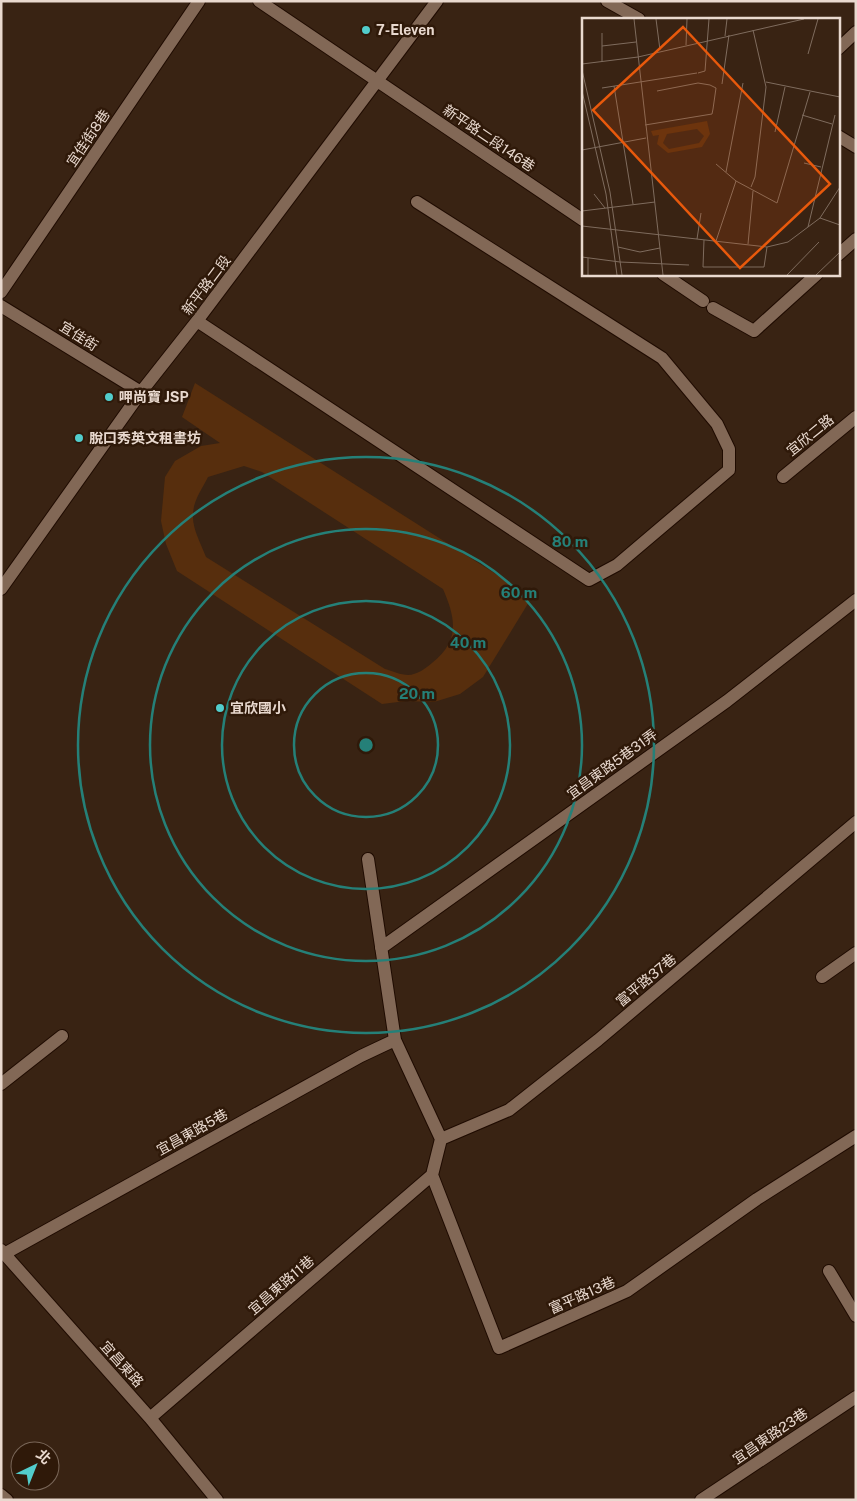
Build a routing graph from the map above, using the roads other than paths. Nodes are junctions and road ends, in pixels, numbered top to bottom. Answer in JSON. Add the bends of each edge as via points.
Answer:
{"nodes":[{"id":1,"x":199,"y":1,"type":"edge"},
{"id":2,"x":259,"y":1,"type":"edge"},
{"id":3,"x":437,"y":1,"type":"edge"},
{"id":4,"x":607,"y":1,"type":"edge"},
{"id":5,"x":626,"y":5,"type":"edge"},
{"id":6,"x":638,"y":18,"type":"edge"},
{"id":7,"x":856,"y":32,"type":"edge"},
{"id":8,"x":840,"y":47,"type":"edge"},
{"id":9,"x":378,"y":80,"type":"junction"},
{"id":10,"x":840,"y":137,"type":"edge"},
{"id":11,"x":856,"y":147,"type":"edge"},
{"id":12,"x":417,"y":202,"type":"dead end"},
{"id":13,"x":582,"y":219,"type":"edge"},
{"id":14,"x":856,"y":239,"type":"edge"},
{"id":15,"x":840,"y":253,"type":"edge"},
{"id":16,"x":664,"y":275,"type":"edge"},
{"id":17,"x":816,"y":275,"type":"edge"},
{"id":18,"x":1,"y":292,"type":"edge"},
{"id":19,"x":1,"y":306,"type":"edge"},
{"id":20,"x":197,"y":321,"type":"junction"},
{"id":21,"x":141,"y":392,"type":"junction"},
{"id":22,"x":856,"y":417,"type":"edge"},
{"id":23,"x":783,"y":477,"type":"dead end"},
{"id":24,"x":1,"y":589,"type":"edge"},
{"id":25,"x":856,"y":600,"type":"edge"},
{"id":26,"x":856,"y":822,"type":"edge"},
{"id":27,"x":368,"y":859,"type":"dead end"},
{"id":28,"x":381,"y":948,"type":"junction"},
{"id":29,"x":856,"y":953,"type":"edge"},
{"id":30,"x":822,"y":977,"type":"dead end"},
{"id":31,"x":62,"y":1036,"type":"dead end"},
{"id":32,"x":395,"y":1040,"type":"junction"},
{"id":33,"x":1,"y":1084,"type":"edge"},
{"id":34,"x":856,"y":1136,"type":"edge"},
{"id":35,"x":441,"y":1139,"type":"junction"},
{"id":36,"x":432,"y":1175,"type":"junction"},
{"id":37,"x":3,"y":1252,"type":"edge"},
{"id":38,"x":828,"y":1271,"type":"dead end"},
{"id":39,"x":856,"y":1316,"type":"edge"},
{"id":40,"x":856,"y":1397,"type":"edge"},
{"id":41,"x":150,"y":1418,"type":"junction"},
{"id":42,"x":1,"y":1495,"type":"edge"},
{"id":43,"x":7,"y":1500,"type":"edge"},
{"id":44,"x":217,"y":1500,"type":"edge"},
{"id":45,"x":700,"y":1500,"type":"edge"}],
"edges":[{"from":1,"to":18,"type":"street","name":"宜佳街8巷"},
{"from":2,"to":9,"type":"street","name":"新平路二段146巷"},
{"from":3,"to":9,"type":"street","name":"新平路二段"},
{"from":4,"to":5,"type":"street"},
{"from":5,"to":6,"type":"street"},
{"from":7,"to":8,"type":"street"},
{"from":9,"to":13,"type":"street","name":"新平路二段146巷"},
{"from":9,"to":20,"type":"street","name":"新平路二段"},
{"from":10,"to":11,"type":"street"},
{"from":12,"to":20,"type":"street","via":[[662,358],[717,424],[729,449],[729,470],[617,565],[588,580]]},
{"from":14,"to":15,"type":"street"},
{"from":16,"to":17,"type":"street","via":[[754,331]]},
{"from":19,"to":21,"type":"street","name":"宜佳街"},
{"from":20,"to":21,"type":"street","name":"新平路二段"},
{"from":21,"to":24,"type":"street","name":"新平路二段"},
{"from":22,"to":23,"type":"street","name":"宜欣二路"},
{"from":25,"to":28,"type":"street","name":"宜昌東路5巷31弄","via":[[727,701]]},
{"from":26,"to":35,"type":"street","name":"富平路37巷","via":[[598,1040],[509,1110]]},
{"from":27,"to":28,"type":"street"},
{"from":28,"to":32,"type":"street"},
{"from":29,"to":30,"type":"street"},
{"from":31,"to":33,"type":"street"},
{"from":32,"to":35,"type":"street"},
{"from":32,"to":37,"type":"street","name":"宜昌東路5巷"},
{"from":34,"to":36,"type":"street","name":"富平路13巷","via":[[757,1199],[627,1291],[500,1348]]},
{"from":35,"to":36,"type":"street"},
{"from":36,"to":41,"type":"street","name":"宜昌東路11巷"},
{"from":37,"to":41,"type":"street","name":"宜昌東路"},
{"from":38,"to":39,"type":"street"},
{"from":40,"to":45,"type":"street","name":"宜昌東路23巷"},
{"from":41,"to":44,"type":"street","name":"宜昌東路"},
{"from":42,"to":43,"type":"street"}]}
